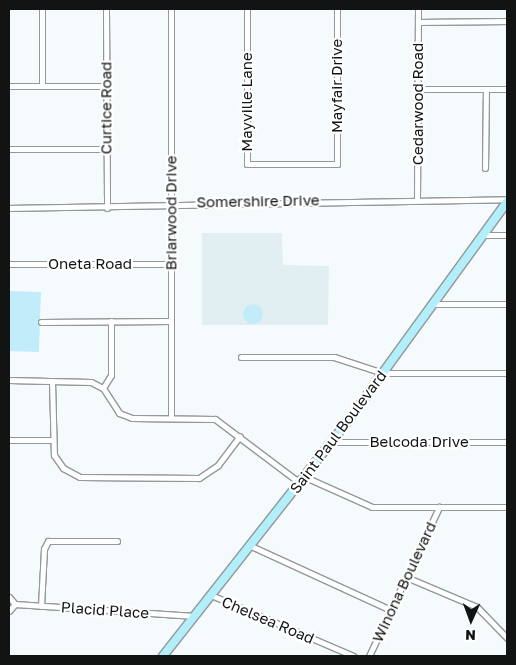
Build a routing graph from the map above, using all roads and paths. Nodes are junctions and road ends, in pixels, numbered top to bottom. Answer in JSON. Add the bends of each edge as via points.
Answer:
{"nodes":[{"id":1,"x":42,"y":9,"type":"edge"},
{"id":2,"x":106,"y":9,"type":"edge"},
{"id":3,"x":171,"y":9,"type":"edge"},
{"id":4,"x":247,"y":9,"type":"edge"},
{"id":5,"x":337,"y":9,"type":"edge"},
{"id":6,"x":418,"y":9,"type":"edge"},
{"id":7,"x":507,"y":21,"type":"edge"},
{"id":8,"x":418,"y":22,"type":"junction"},
{"id":9,"x":9,"y":86,"type":"edge"},
{"id":10,"x":42,"y":86,"type":"junction"},
{"id":11,"x":106,"y":86,"type":"junction"},
{"id":12,"x":418,"y":89,"type":"junction"},
{"id":13,"x":486,"y":89,"type":"junction"},
{"id":14,"x":507,"y":89,"type":"edge"},
{"id":15,"x":9,"y":149,"type":"edge"},
{"id":16,"x":106,"y":149,"type":"junction"},
{"id":17,"x":337,"y":164,"type":"joint"},
{"id":18,"x":485,"y":168,"type":"dead end"},
{"id":19,"x":417,"y":200,"type":"junction"},
{"id":20,"x":507,"y":201,"type":"edge"},
{"id":21,"x":172,"y":205,"type":"junction"},
{"id":22,"x":9,"y":208,"type":"edge"},
{"id":23,"x":106,"y":208,"type":"junction"},
{"id":24,"x":483,"y":235,"type":"junction"},
{"id":25,"x":507,"y":235,"type":"edge"},
{"id":26,"x":9,"y":264,"type":"edge"},
{"id":27,"x":171,"y":264,"type":"junction"},
{"id":28,"x":433,"y":304,"type":"junction"},
{"id":29,"x":507,"y":304,"type":"edge"},
{"id":30,"x":111,"y":321,"type":"junction"},
{"id":31,"x":171,"y":321,"type":"junction"},
{"id":32,"x":41,"y":322,"type":"dead end"},
{"id":33,"x":240,"y":357,"type":"dead end"},
{"id":34,"x":383,"y":373,"type":"junction"},
{"id":35,"x":507,"y":373,"type":"edge"},
{"id":36,"x":9,"y":380,"type":"edge"},
{"id":37,"x":52,"y":380,"type":"junction"},
{"id":38,"x":103,"y":388,"type":"junction"},
{"id":39,"x":171,"y":418,"type":"junction"},
{"id":40,"x":240,"y":436,"type":"junction"},
{"id":41,"x":9,"y":440,"type":"edge"},
{"id":42,"x":51,"y":440,"type":"junction"},
{"id":43,"x":331,"y":442,"type":"junction"},
{"id":44,"x":507,"y":442,"type":"edge"},
{"id":45,"x":305,"y":476,"type":"junction"},
{"id":46,"x":300,"y":483,"type":"junction"},
{"id":47,"x":439,"y":507,"type":"junction"},
{"id":48,"x":507,"y":507,"type":"edge"},
{"id":49,"x":117,"y":541,"type":"dead end"},
{"id":50,"x":251,"y":546,"type":"junction"},
{"id":51,"x":406,"y":577,"type":"junction"},
{"id":52,"x":211,"y":595,"type":"junction"},
{"id":53,"x":9,"y":597,"type":"edge"},
{"id":54,"x":14,"y":604,"type":"junction"},
{"id":55,"x":41,"y":606,"type":"junction"},
{"id":56,"x":391,"y":610,"type":"junction"},
{"id":57,"x":9,"y":611,"type":"edge"},
{"id":58,"x":195,"y":616,"type":"junction"},
{"id":59,"x":507,"y":638,"type":"edge"},
{"id":60,"x":163,"y":656,"type":"edge"},
{"id":61,"x":352,"y":656,"type":"edge"},
{"id":62,"x":369,"y":656,"type":"edge"}],
"edges":[{"from":1,"to":10,"type":"street"},
{"from":2,"to":11,"type":"street","name":"Curtice Road"},
{"from":3,"to":21,"type":"street","name":"Briarwood Drive"},
{"from":4,"to":17,"type":"street","name":"Mayville Lane","via":[[247,164]]},
{"from":5,"to":17,"type":"street","name":"Mayfair Drive"},
{"from":6,"to":8,"type":"street","name":"Cedarwood Road"},
{"from":7,"to":8,"type":"street"},
{"from":8,"to":12,"type":"street","name":"Cedarwood Road"},
{"from":9,"to":10,"type":"street"},
{"from":10,"to":11,"type":"street"},
{"from":11,"to":16,"type":"street","name":"Curtice Road"},
{"from":12,"to":13,"type":"street"},
{"from":12,"to":19,"type":"street","name":"Cedarwood Road"},
{"from":13,"to":14,"type":"street"},
{"from":13,"to":18,"type":"street"},
{"from":15,"to":16,"type":"street"},
{"from":16,"to":23,"type":"street","name":"Curtice Road"},
{"from":19,"to":20,"type":"street","name":"Somershire Drive"},
{"from":19,"to":21,"type":"street","name":"Somershire Drive"},
{"from":20,"to":24,"type":"main road","name":"Saint Paul Boulevard"},
{"from":21,"to":23,"type":"street","name":"Somershire Drive"},
{"from":21,"to":27,"type":"street","name":"Briarwood Drive"},
{"from":22,"to":23,"type":"street","name":"Somershire Drive"},
{"from":24,"to":25,"type":"street"},
{"from":24,"to":28,"type":"main road","name":"Saint Paul Boulevard"},
{"from":26,"to":27,"type":"street","name":"Oneta Road"},
{"from":27,"to":31,"type":"street","name":"Briarwood Drive"},
{"from":28,"to":29,"type":"street"},
{"from":28,"to":34,"type":"main road","name":"Saint Paul Boulevard"},
{"from":30,"to":31,"type":"street"},
{"from":30,"to":32,"type":"street"},
{"from":30,"to":38,"type":"street","via":[[111,375]]},
{"from":31,"to":39,"type":"street","name":"Briarwood Drive"},
{"from":33,"to":34,"type":"street","via":[[334,357]]},
{"from":34,"to":35,"type":"street"},
{"from":34,"to":43,"type":"main road","name":"Saint Paul Boulevard"},
{"from":36,"to":37,"type":"street"},
{"from":37,"to":38,"type":"street","via":[[91,382]]},
{"from":37,"to":42,"type":"street"},
{"from":38,"to":39,"type":"street","via":[[114,407],[128,417]]},
{"from":39,"to":40,"type":"street","via":[[215,419]]},
{"from":40,"to":42,"type":"street","via":[[212,471],[183,480],[80,477],[60,465]]},
{"from":40,"to":46,"type":"street"},
{"from":41,"to":42,"type":"street"},
{"from":43,"to":44,"type":"street","name":"Belcoda Drive"},
{"from":43,"to":45,"type":"main road","name":"Saint Paul Boulevard"},
{"from":45,"to":46,"type":"main road","name":"Saint Paul Boulevard"},
{"from":45,"to":47,"type":"street","via":[[372,507]]},
{"from":46,"to":50,"type":"main road","name":"Saint Paul Boulevard"},
{"from":47,"to":48,"type":"street"},
{"from":47,"to":51,"type":"street","name":"Winona Boulevard"},
{"from":49,"to":55,"type":"street","via":[[48,541],[44,549]]},
{"from":50,"to":52,"type":"main road","name":"Saint Paul Boulevard"},
{"from":50,"to":56,"type":"street"},
{"from":51,"to":56,"type":"street","name":"Winona Boulevard"},
{"from":51,"to":59,"type":"street","via":[[477,607]]},
{"from":52,"to":58,"type":"main road","name":"Saint Paul Boulevard"},
{"from":52,"to":61,"type":"street","name":"Chelsea Road"},
{"from":53,"to":54,"type":"street"},
{"from":54,"to":55,"type":"street","name":"Placid Place"},
{"from":54,"to":57,"type":"street"},
{"from":55,"to":58,"type":"street","name":"Placid Place"},
{"from":56,"to":62,"type":"street","name":"Winona Boulevard"},
{"from":58,"to":60,"type":"main road","name":"Saint Paul Boulevard"}]}
